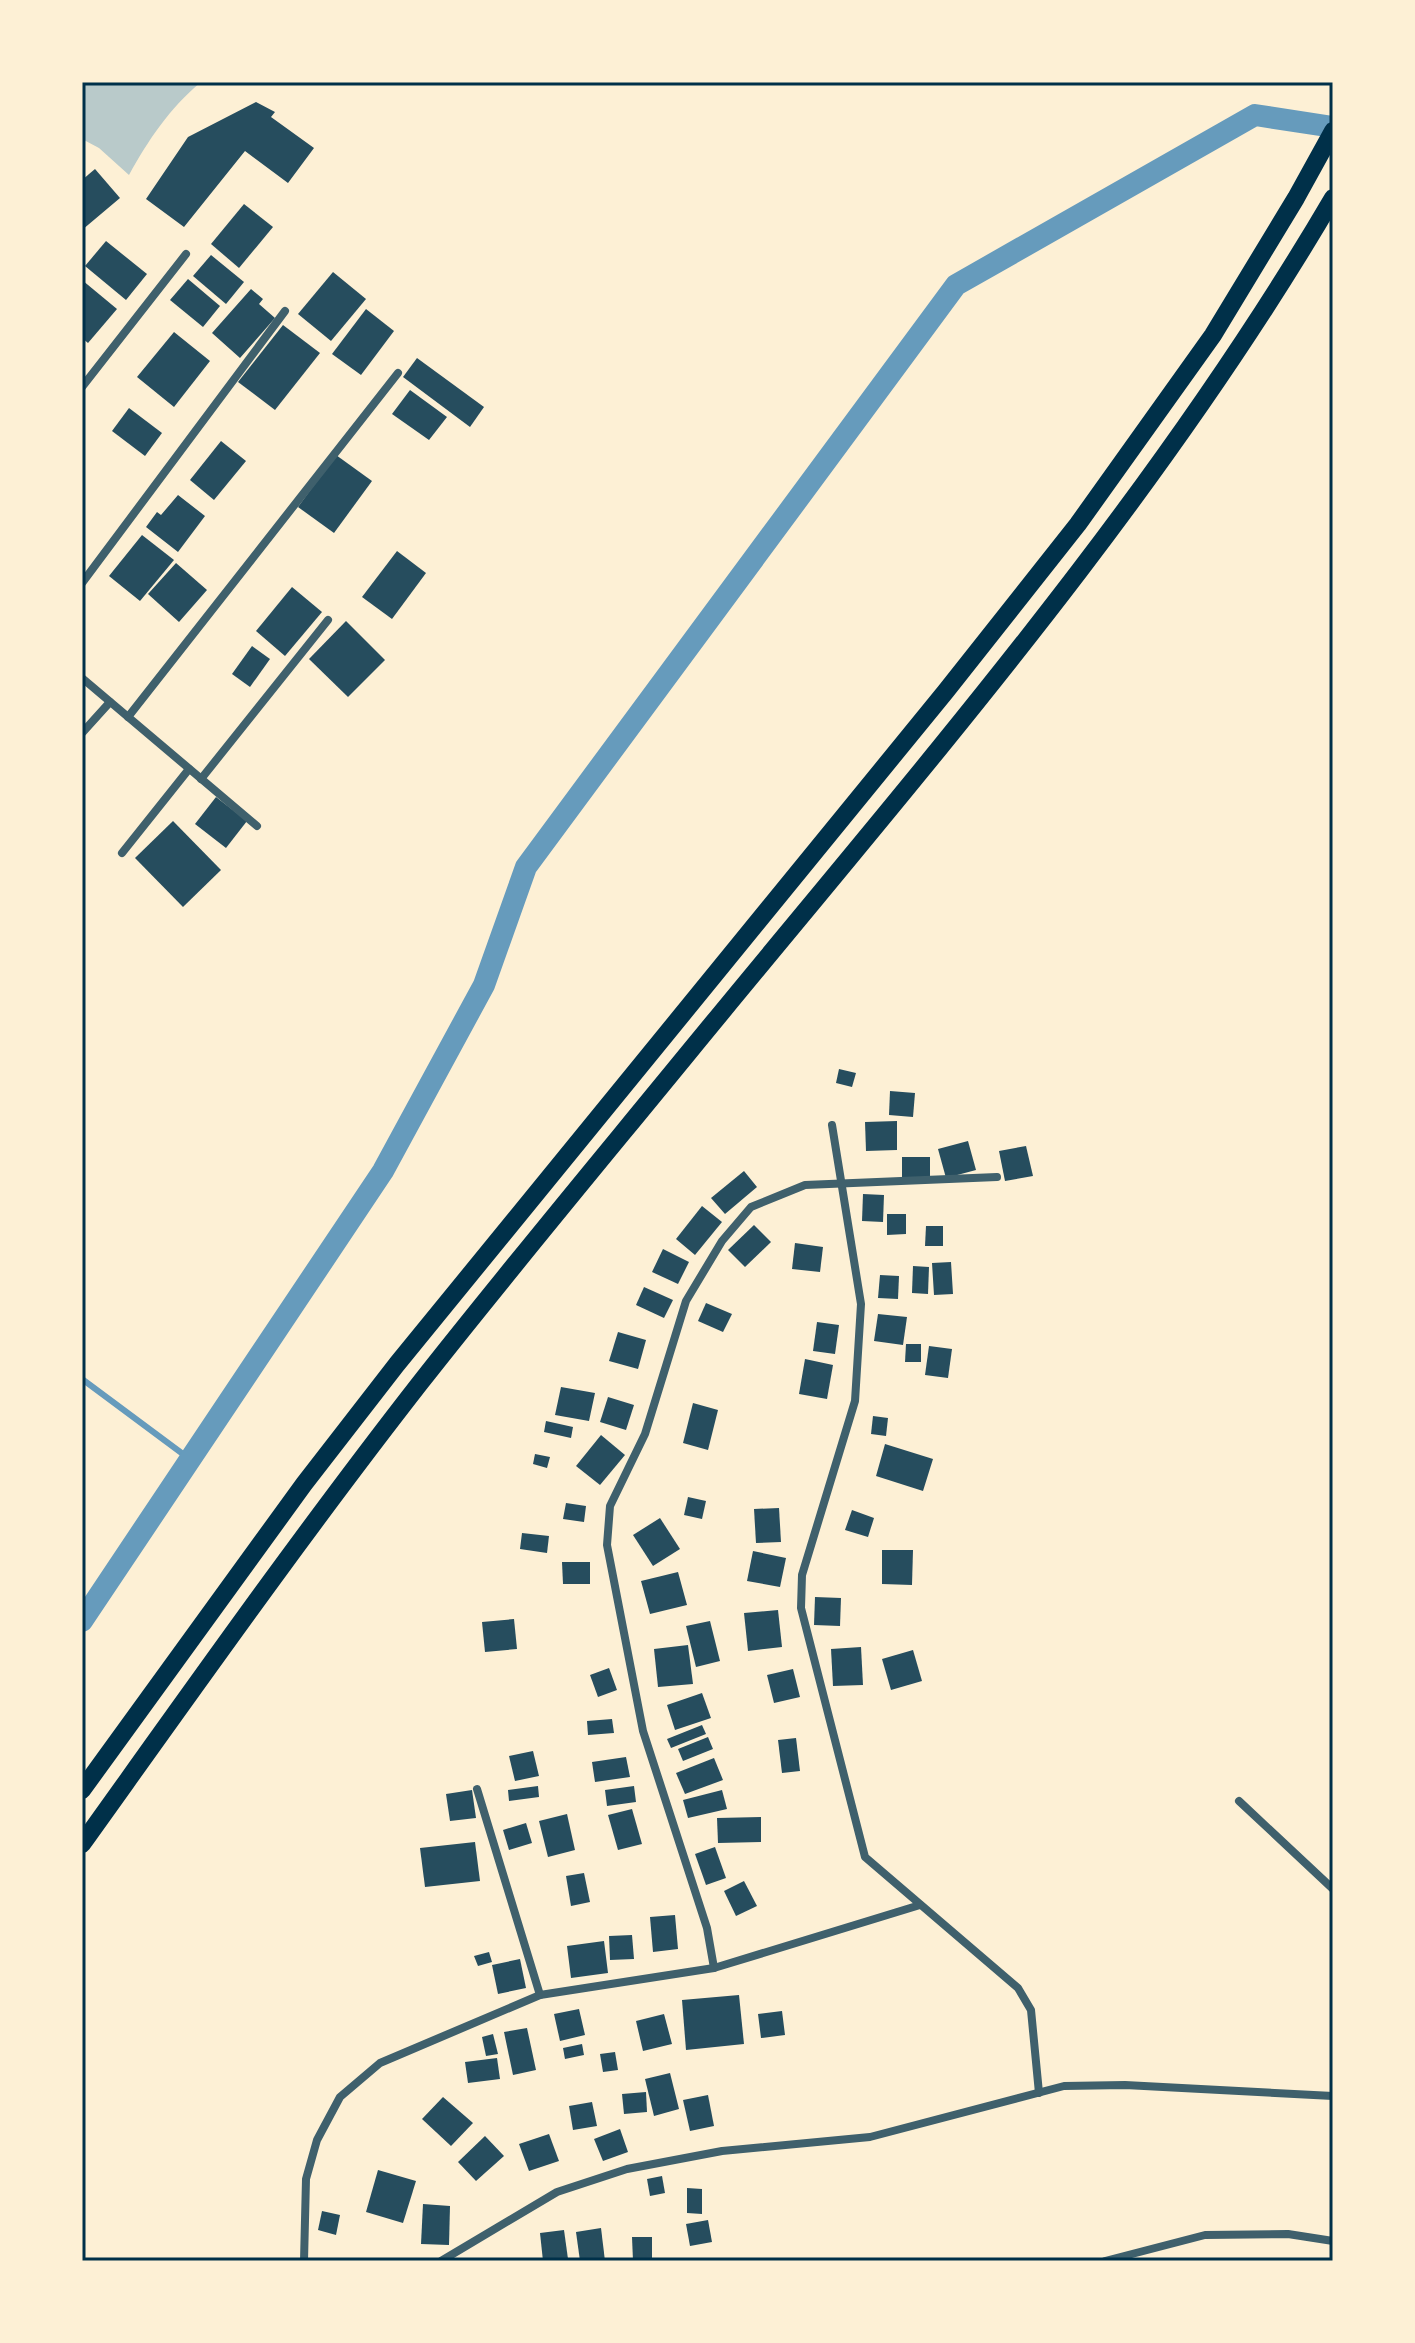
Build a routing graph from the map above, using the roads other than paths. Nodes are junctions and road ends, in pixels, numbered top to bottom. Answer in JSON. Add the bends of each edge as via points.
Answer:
{"nodes":[{"id":1,"x":1333,"y":131,"type":"edge"},
{"id":2,"x":1333,"y":198,"type":"edge"},
{"id":3,"x":186,"y":254,"type":"dead end"},
{"id":4,"x":285,"y":311,"type":"dead end"},
{"id":5,"x":398,"y":373,"type":"dead end"},
{"id":6,"x":82,"y":387,"type":"edge"},
{"id":7,"x":82,"y":583,"type":"edge"},
{"id":8,"x":328,"y":620,"type":"dead end"},
{"id":9,"x":82,"y":678,"type":"edge"},
{"id":10,"x":110,"y":702,"type":"junction"},
{"id":11,"x":128,"y":717,"type":"junction"},
{"id":12,"x":82,"y":733,"type":"edge"},
{"id":13,"x":189,"y":769,"type":"junction"},
{"id":14,"x":201,"y":779,"type":"junction"},
{"id":15,"x":257,"y":826,"type":"dead end"},
{"id":16,"x":122,"y":853,"type":"dead end"},
{"id":17,"x":832,"y":1125,"type":"dead end"},
{"id":18,"x":997,"y":1177,"type":"dead end"},
{"id":19,"x":843,"y":1185,"type":"junction"},
{"id":20,"x":477,"y":1789,"type":"dead end"},
{"id":21,"x":82,"y":1790,"type":"edge"},
{"id":22,"x":1239,"y":1801,"type":"dead end"},
{"id":23,"x":82,"y":1844,"type":"edge"},
{"id":24,"x":1333,"y":1889,"type":"edge"},
{"id":25,"x":920,"y":1905,"type":"junction"},
{"id":26,"x":714,"y":1968,"type":"junction"},
{"id":27,"x":540,"y":1995,"type":"junction"},
{"id":28,"x":1039,"y":2093,"type":"junction"},
{"id":29,"x":1333,"y":2096,"type":"edge"},
{"id":30,"x":1333,"y":2241,"type":"edge"},
{"id":31,"x":304,"y":2261,"type":"edge"},
{"id":32,"x":441,"y":2261,"type":"edge"},
{"id":33,"x":1105,"y":2261,"type":"edge"}],
"edges":[{"from":1,"to":21,"type":"highway","via":[[1213,335],[1078,524],[397,1364]]},
{"from":2,"to":23,"type":"highway","via":[[1237,353],[1100,547],[421,1382],[234,1630]]},
{"from":3,"to":6,"type":"street"},
{"from":4,"to":7,"type":"street"},
{"from":5,"to":11,"type":"street"},
{"from":8,"to":14,"type":"street"},
{"from":9,"to":10,"type":"street"},
{"from":10,"to":11,"type":"street"},
{"from":10,"to":12,"type":"street"},
{"from":11,"to":13,"type":"street"},
{"from":13,"to":14,"type":"street"},
{"from":13,"to":16,"type":"street"},
{"from":14,"to":15,"type":"street"},
{"from":17,"to":19,"type":"street"},
{"from":18,"to":19,"type":"street"},
{"from":19,"to":25,"type":"street","via":[[861,1304],[855,1401],[802,1575],[801,1608],[865,1857]]},
{"from":19,"to":26,"type":"street","via":[[805,1185],[751,1207],[722,1241],[686,1301],[645,1434],[610,1506],[607,1545],[643,1731],[707,1928]]},
{"from":20,"to":27,"type":"street"},
{"from":22,"to":24,"type":"street"},
{"from":25,"to":26,"type":"street"},
{"from":25,"to":28,"type":"street","via":[[1018,1988],[1031,2010]]},
{"from":26,"to":27,"type":"street"},
{"from":27,"to":31,"type":"street","via":[[380,2063],[340,2097],[317,2140],[306,2179]]},
{"from":28,"to":29,"type":"street","via":[[1064,2086],[1125,2085]]},
{"from":28,"to":32,"type":"street","via":[[870,2137],[722,2151],[627,2169],[557,2192]]},
{"from":30,"to":33,"type":"street","via":[[1288,2234],[1205,2235]]}]}
